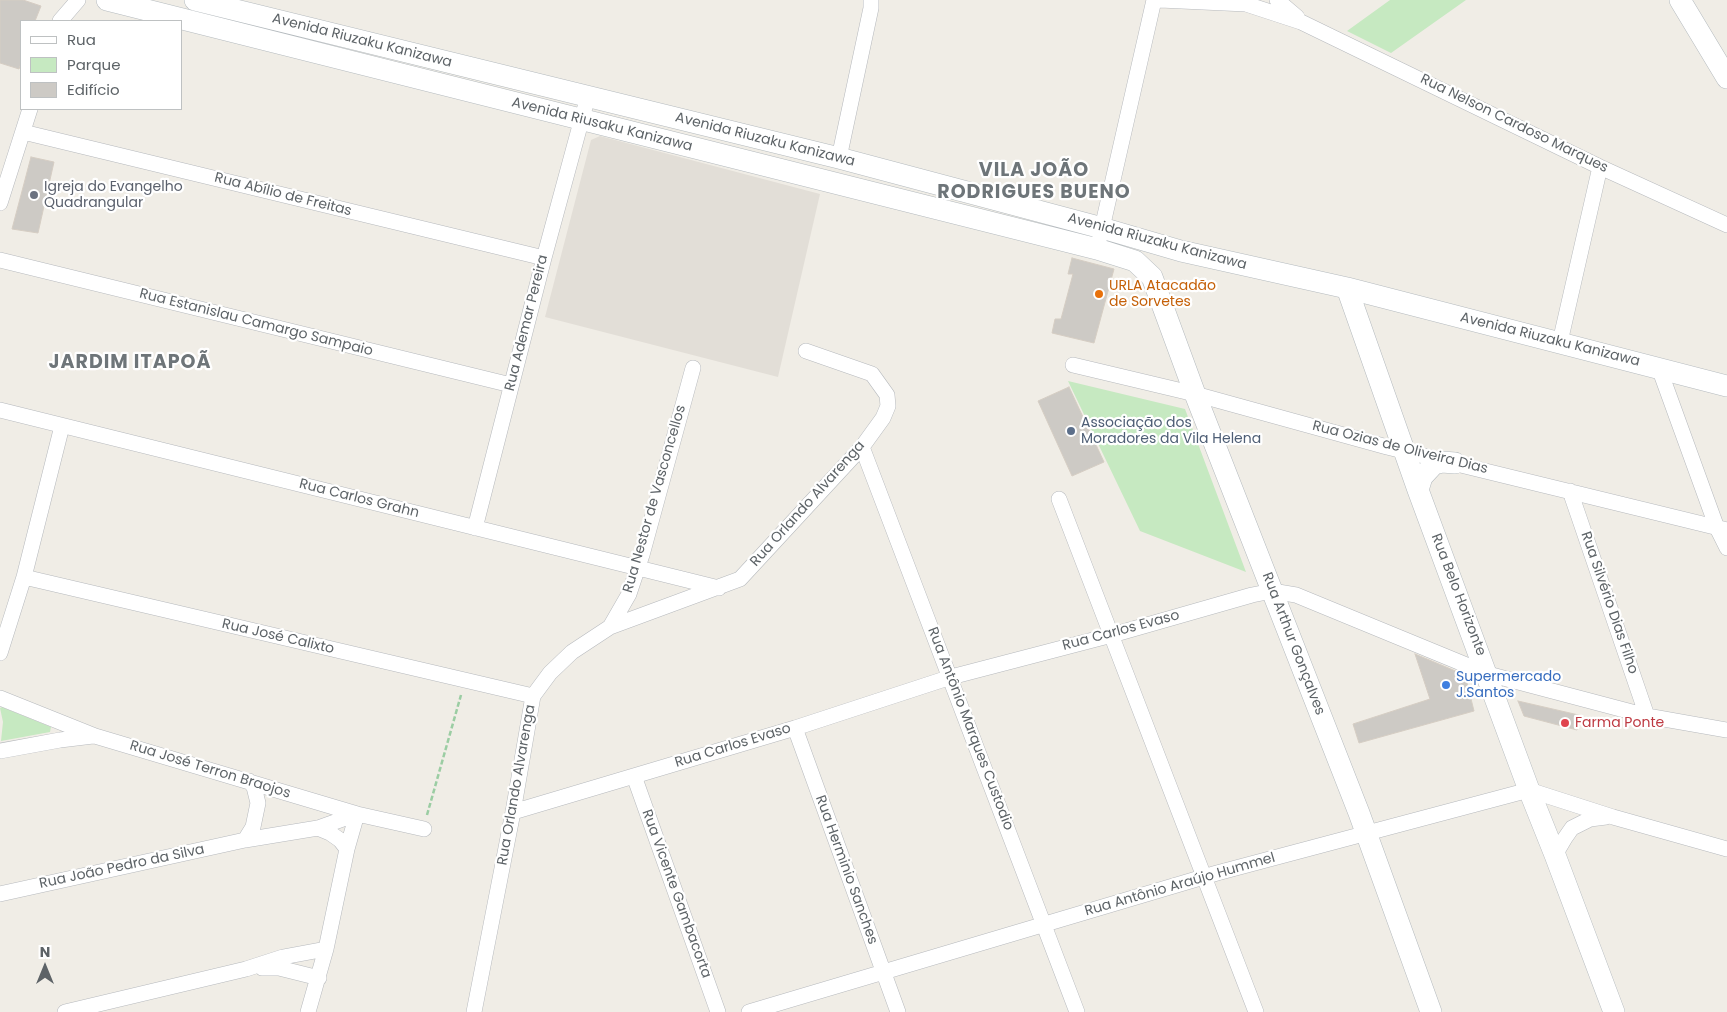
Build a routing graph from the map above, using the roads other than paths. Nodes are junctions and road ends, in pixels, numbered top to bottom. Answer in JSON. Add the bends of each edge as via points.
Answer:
{"nodes":[{"id":1,"x":63,"y":0,"type":"edge"},
{"id":2,"x":78,"y":0,"type":"edge"},
{"id":3,"x":107,"y":0,"type":"edge"},
{"id":4,"x":196,"y":0,"type":"edge"},
{"id":5,"x":1154,"y":0,"type":"edge"},
{"id":6,"x":1160,"y":0,"type":"edge"},
{"id":7,"x":1277,"y":0,"type":"edge"},
{"id":8,"x":1680,"y":0,"type":"edge"},
{"id":9,"x":1192,"y":1,"type":"edge"},
{"id":10,"x":1252,"y":2,"type":"edge"},
{"id":11,"x":875,"y":3,"type":"edge"},
{"id":12,"x":58,"y":20,"type":"edge"},
{"id":13,"x":59,"y":20,"type":"edge"},
{"id":14,"x":1301,"y":22,"type":"junction"},
{"id":15,"x":1727,"y":78,"type":"edge"},
{"id":16,"x":588,"y":96,"type":"junction"},
{"id":17,"x":30,"y":110,"type":"edge"},
{"id":18,"x":582,"y":120,"type":"junction"},
{"id":19,"x":23,"y":132,"type":"junction"},
{"id":20,"x":839,"y":158,"type":"junction"},
{"id":21,"x":1600,"y":167,"type":"junction"},
{"id":22,"x":0,"y":203,"type":"edge"},
{"id":23,"x":1727,"y":225,"type":"edge"},
{"id":24,"x":1102,"y":228,"type":"junction"},
{"id":25,"x":1097,"y":249,"type":"junction"},
{"id":26,"x":1181,"y":251,"type":"junction"},
{"id":27,"x":544,"y":258,"type":"junction"},
{"id":28,"x":0,"y":260,"type":"edge"},
{"id":29,"x":1152,"y":277,"type":"junction"},
{"id":30,"x":1347,"y":288,"type":"junction"},
{"id":31,"x":1560,"y":342,"type":"junction"},
{"id":32,"x":806,"y":351,"type":"dead end"},
{"id":33,"x":1073,"y":365,"type":"dead end"},
{"id":34,"x":692,"y":368,"type":"dead end"},
{"id":35,"x":1659,"y":368,"type":"junction"},
{"id":36,"x":511,"y":385,"type":"junction"},
{"id":37,"x":1727,"y":386,"type":"edge"},
{"id":38,"x":1194,"y":394,"type":"junction"},
{"id":39,"x":0,"y":410,"type":"edge"},
{"id":40,"x":62,"y":426,"type":"junction"},
{"id":41,"x":862,"y":447,"type":"junction"},
{"id":42,"x":1404,"y":451,"type":"junction"},
{"id":43,"x":1455,"y":463,"type":"junction"},
{"id":44,"x":1418,"y":490,"type":"junction"},
{"id":45,"x":1570,"y":491,"type":"junction"},
{"id":46,"x":1059,"y":499,"type":"dead end"},
{"id":47,"x":475,"y":528,"type":"junction"},
{"id":48,"x":1722,"y":529,"type":"edge"},
{"id":49,"x":1727,"y":548,"type":"edge"},
{"id":50,"x":638,"y":568,"type":"junction"},
{"id":51,"x":24,"y":577,"type":"junction"},
{"id":52,"x":719,"y":588,"type":"junction"},
{"id":53,"x":1272,"y":592,"type":"junction"},
{"id":54,"x":610,"y":627,"type":"junction"},
{"id":55,"x":1112,"y":635,"type":"junction"},
{"id":56,"x":0,"y":653,"type":"edge"},
{"id":57,"x":1488,"y":674,"type":"junction"},
{"id":58,"x":951,"y":677,"type":"junction"},
{"id":59,"x":533,"y":696,"type":"junction"},
{"id":60,"x":0,"y":698,"type":"edge"},
{"id":61,"x":1648,"y":716,"type":"junction"},
{"id":62,"x":794,"y":728,"type":"junction"},
{"id":63,"x":1727,"y":730,"type":"edge"},
{"id":64,"x":95,"y":736,"type":"junction"},
{"id":65,"x":0,"y":751,"type":"edge"},
{"id":66,"x":634,"y":776,"type":"junction"},
{"id":67,"x":249,"y":781,"type":"junction"},
{"id":68,"x":1529,"y":790,"type":"junction"},
{"id":69,"x":513,"y":812,"type":"junction"},
{"id":70,"x":357,"y":814,"type":"junction"},
{"id":71,"x":1613,"y":816,"type":"junction"},
{"id":72,"x":318,"y":828,"type":"junction"},
{"id":73,"x":424,"y":829,"type":"road end"},
{"id":74,"x":1366,"y":834,"type":"junction"},
{"id":75,"x":245,"y":840,"type":"junction"},
{"id":76,"x":347,"y":848,"type":"junction"},
{"id":77,"x":1727,"y":849,"type":"edge"},
{"id":78,"x":1556,"y":855,"type":"junction"},
{"id":79,"x":1206,"y":877,"type":"junction"},
{"id":80,"x":0,"y":894,"type":"edge"},
{"id":81,"x":1044,"y":924,"type":"junction"},
{"id":82,"x":326,"y":949,"type":"junction"},
{"id":83,"x":246,"y":969,"type":"junction"},
{"id":84,"x":883,"y":971,"type":"junction"},
{"id":85,"x":319,"y":978,"type":"junction"},
{"id":86,"x":67,"y":1012,"type":"edge"},
{"id":87,"x":308,"y":1012,"type":"edge"},
{"id":88,"x":474,"y":1012,"type":"edge"},
{"id":89,"x":718,"y":1012,"type":"edge"},
{"id":90,"x":749,"y":1012,"type":"edge"},
{"id":91,"x":898,"y":1012,"type":"edge"},
{"id":92,"x":1077,"y":1012,"type":"edge"},
{"id":93,"x":1256,"y":1012,"type":"edge"},
{"id":94,"x":1431,"y":1012,"type":"edge"},
{"id":95,"x":1614,"y":1012,"type":"edge"}],
"edges":[{"from":1,"to":12,"type":"street"},
{"from":2,"to":13,"type":"street"},
{"from":3,"to":18,"type":"street","name":"Avenida Riusaku Kanizawa"},
{"from":4,"to":16,"type":"street","name":"Avenida Riuzaku Kanizawa"},
{"from":5,"to":24,"type":"street"},
{"from":6,"to":9,"type":"street","name":"Rua Nelson Cardoso Marques"},
{"from":7,"to":14,"type":"street","name":"Rua Nelson Cardoso Marques"},
{"from":8,"to":15,"type":"street"},
{"from":9,"to":10,"type":"street","name":"Rua Nelson Cardoso Marques"},
{"from":10,"to":14,"type":"street","name":"Rua Nelson Cardoso Marques"},
{"from":11,"to":20,"type":"street"},
{"from":14,"to":21,"type":"street","name":"Rua Nelson Cardoso Marques"},
{"from":16,"to":18,"type":"street"},
{"from":16,"to":20,"type":"street","name":"Avenida Riuzaku Kanizawa"},
{"from":17,"to":19,"type":"street"},
{"from":18,"to":25,"type":"street","name":"Avenida Riusaku Kanizawa"},
{"from":18,"to":27,"type":"street","name":"Rua Ademar Pereira"},
{"from":19,"to":22,"type":"street"},
{"from":19,"to":27,"type":"street","name":"Rua Abílio de Freitas"},
{"from":20,"to":24,"type":"street","name":"Avenida Riuzaku Kanizawa"},
{"from":21,"to":23,"type":"street","name":"Rua Nelson Cardoso Marques"},
{"from":21,"to":31,"type":"street"},
{"from":24,"to":25,"type":"street"},
{"from":24,"to":26,"type":"street","name":"Avenida Riuzaku Kanizawa"},
{"from":25,"to":29,"type":"street","name":"Rua Arthur Gonçalves","via":[[1135,261]]},
{"from":26,"to":29,"type":"street","via":[[1167,252],[1158,262]]},
{"from":26,"to":30,"type":"street","name":"Avenida Riuzaku Kanizawa"},
{"from":27,"to":36,"type":"street","name":"Rua Ademar Pereira"},
{"from":28,"to":36,"type":"street","name":"Rua Estanislau Camargo Sampaio"},
{"from":29,"to":38,"type":"street","name":"Rua Arthur Gonçalves"},
{"from":30,"to":31,"type":"street","name":"Avenida Riuzaku Kanizawa"},
{"from":30,"to":42,"type":"street","name":"Rua Belo Horizonte"},
{"from":31,"to":35,"type":"street","name":"Avenida Riuzaku Kanizawa"},
{"from":32,"to":41,"type":"street","name":"Rua Orlando Alvarenga","via":[[872,374],[887,395],[888,406]]},
{"from":33,"to":38,"type":"street","name":"Rua Ozias de Oliveira Dias"},
{"from":34,"to":50,"type":"street","name":"Rua Nestor de Vasconcellos"},
{"from":35,"to":37,"type":"street","name":"Avenida Riuzaku Kanizawa"},
{"from":35,"to":48,"type":"street"},
{"from":36,"to":47,"type":"street","name":"Rua Ademar Pereira"},
{"from":38,"to":42,"type":"street","name":"Rua Ozias de Oliveira Dias"},
{"from":38,"to":53,"type":"street","name":"Rua Arthur Gonçalves"},
{"from":39,"to":40,"type":"street","name":"Rua Carlos Grahn"},
{"from":40,"to":47,"type":"street","name":"Rua Carlos Grahn"},
{"from":40,"to":51,"type":"street"},
{"from":41,"to":52,"type":"street","name":"Rua Orlando Alvarenga","via":[[740,579]]},
{"from":41,"to":58,"type":"street","name":"Rua Antônio Marques Custodio"},
{"from":42,"to":43,"type":"street","name":"Rua Ozias de Oliveira Dias"},
{"from":42,"to":44,"type":"street","name":"Rua Belo Horizonte"},
{"from":43,"to":44,"type":"street","via":[[1434,464],[1422,478]]},
{"from":43,"to":45,"type":"street","name":"Rua Ozias de Oliveira Dias"},
{"from":44,"to":57,"type":"street","name":"Rua Belo Horizonte"},
{"from":45,"to":48,"type":"street","name":"Rua Ozias de Oliveira Dias"},
{"from":45,"to":61,"type":"street","name":"Rua Silvério Dias Filho"},
{"from":46,"to":55,"type":"street"},
{"from":47,"to":50,"type":"street","name":"Rua Carlos Grahn"},
{"from":48,"to":49,"type":"street"},
{"from":50,"to":52,"type":"street","name":"Rua Carlos Grahn"},
{"from":50,"to":54,"type":"street","name":"Rua Nestor de Vasconcellos","via":[[629,594]]},
{"from":51,"to":56,"type":"street"},
{"from":51,"to":59,"type":"street","name":"Rua José Calixto"},
{"from":52,"to":54,"type":"street","name":"Rua Orlando Alvarenga"},
{"from":53,"to":55,"type":"street","name":"Rua Carlos Evaso"},
{"from":53,"to":57,"type":"street","name":"Rua Carlos Evaso","via":[[1296,595]]},
{"from":53,"to":74,"type":"street","name":"Rua Arthur Gonçalves"},
{"from":54,"to":59,"type":"street","name":"Rua Orlando Alvarenga","via":[[572,652],[550,673]]},
{"from":55,"to":58,"type":"street","name":"Rua Carlos Evaso"},
{"from":55,"to":79,"type":"street"},
{"from":57,"to":61,"type":"street","name":"Rua Carlos Evaso"},
{"from":57,"to":68,"type":"street","name":"Rua Belo Horizonte"},
{"from":58,"to":62,"type":"street","name":"Rua Carlos Evaso"},
{"from":58,"to":81,"type":"street","name":"Rua Antônio Marques Custodio"},
{"from":59,"to":69,"type":"street","name":"Rua Orlando Alvarenga"},
{"from":60,"to":64,"type":"street","name":"Rua José Terron Braojos"},
{"from":61,"to":63,"type":"street","name":"Rua Carlos Evaso"},
{"from":62,"to":66,"type":"street","name":"Rua Carlos Evaso"},
{"from":62,"to":84,"type":"street","name":"Rua Herminio Sanches"},
{"from":64,"to":65,"type":"street"},
{"from":64,"to":67,"type":"street","name":"Rua José Terron Braojos"},
{"from":66,"to":69,"type":"street","name":"Rua Carlos Evaso"},
{"from":66,"to":89,"type":"street","name":"Rua Vicente Gambacorta"},
{"from":67,"to":70,"type":"street","name":"Rua José Terron Braojos"},
{"from":67,"to":75,"type":"street","via":[[254,786],[258,803],[253,827]]},
{"from":68,"to":71,"type":"street"},
{"from":68,"to":74,"type":"street","name":"Rua Antônio Araújo Hummel"},
{"from":68,"to":78,"type":"street","name":"Rua Belo Horizonte"},
{"from":69,"to":88,"type":"street","name":"Rua Orlando Alvarenga"},
{"from":70,"to":72,"type":"street","name":"Rua João Pedro da Silva"},
{"from":70,"to":73,"type":"street","name":"Rua José Terron Braojos"},
{"from":70,"to":76,"type":"street"},
{"from":71,"to":77,"type":"street"},
{"from":71,"to":78,"type":"street","via":[[1590,819],[1572,828]]},
{"from":72,"to":75,"type":"street","name":"Rua João Pedro da Silva"},
{"from":72,"to":76,"type":"street","via":[[330,832]]},
{"from":74,"to":79,"type":"street","name":"Rua Antônio Araújo Hummel"},
{"from":74,"to":94,"type":"street","name":"Rua Arthur Gonçalves"},
{"from":75,"to":80,"type":"street","name":"Rua João Pedro da Silva"},
{"from":76,"to":82,"type":"street"},
{"from":78,"to":95,"type":"street","name":"Rua Belo Horizonte"},
{"from":79,"to":81,"type":"street","name":"Rua Antônio Araújo Hummel"},
{"from":79,"to":93,"type":"street"},
{"from":81,"to":84,"type":"street","name":"Rua Antônio Araújo Hummel"},
{"from":81,"to":92,"type":"street","name":"Rua Antônio Marques Custodio"},
{"from":82,"to":83,"type":"street","via":[[283,957]]},
{"from":82,"to":85,"type":"street"},
{"from":83,"to":85,"type":"street","via":[[279,968]]},
{"from":83,"to":86,"type":"street"},
{"from":84,"to":90,"type":"street","name":"Rua Antônio Araújo Hummel"},
{"from":84,"to":91,"type":"street","name":"Rua Herminio Sanches"},
{"from":85,"to":87,"type":"street"}]}
